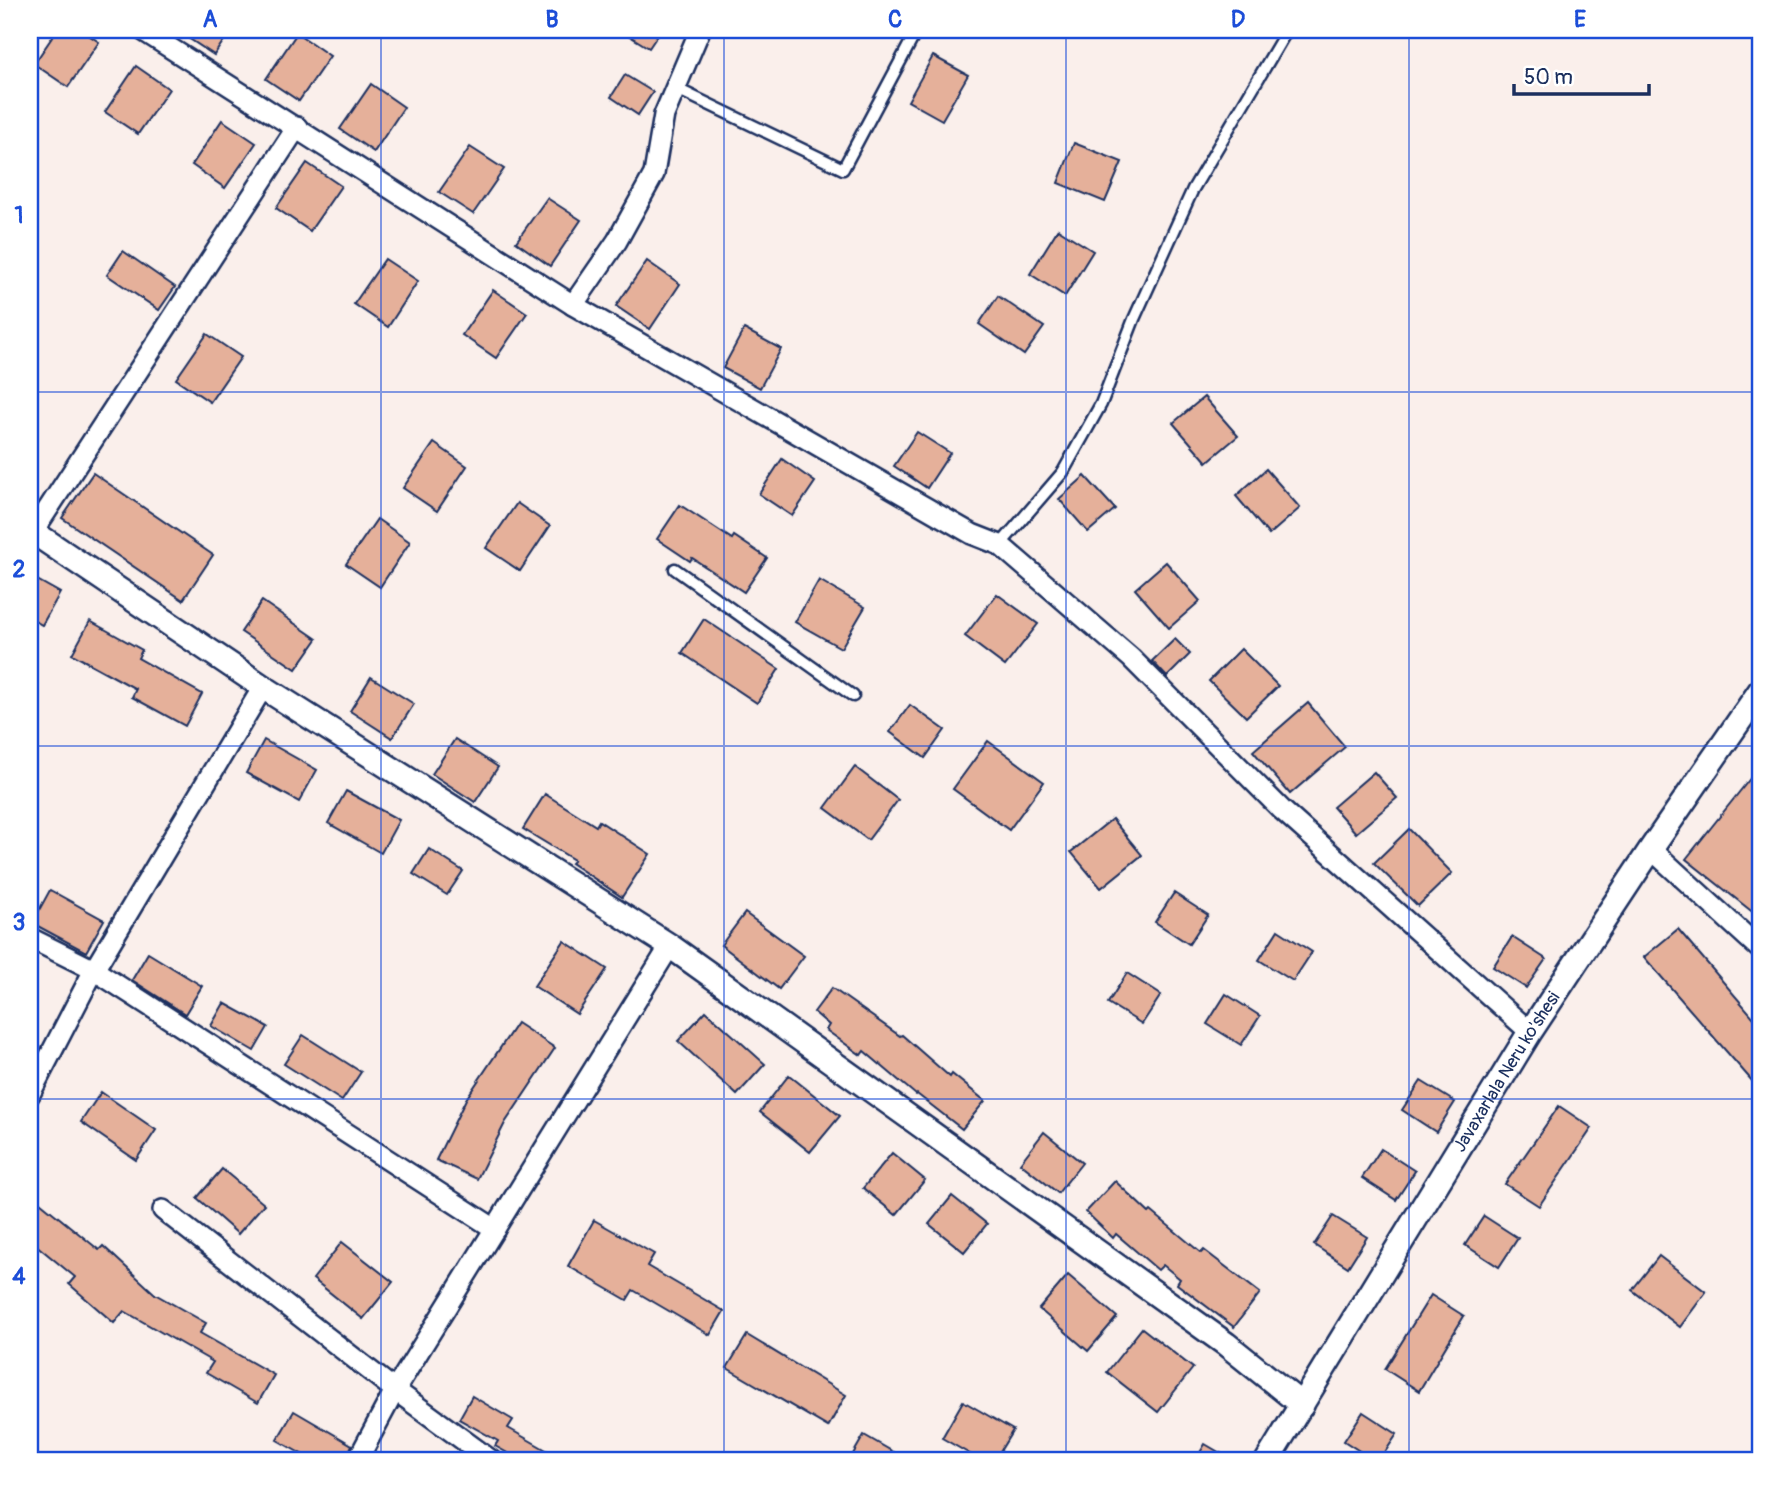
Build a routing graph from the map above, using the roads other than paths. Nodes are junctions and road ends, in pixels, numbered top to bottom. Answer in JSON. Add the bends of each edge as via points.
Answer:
{"nodes":[{"id":1,"x":142,"y":30,"type":"edge"},
{"id":2,"x":700,"y":30,"type":"edge"},
{"id":3,"x":917,"y":30,"type":"edge"},
{"id":4,"x":1287,"y":30,"type":"edge"},
{"id":5,"x":675,"y":88,"type":"junction"},
{"id":6,"x":297,"y":127,"type":"junction"},
{"id":7,"x":573,"y":305,"type":"junction"},
{"id":8,"x":32,"y":531,"type":"edge"},
{"id":9,"x":999,"y":545,"type":"junction"},
{"id":10,"x":675,"y":569,"type":"dead end"},
{"id":11,"x":263,"y":687,"type":"junction"},
{"id":12,"x":1760,"y":691,"type":"edge"},
{"id":13,"x":853,"y":696,"type":"dead end"},
{"id":14,"x":1651,"y":849,"type":"junction"},
{"id":15,"x":30,"y":938,"type":"edge"},
{"id":16,"x":670,"y":946,"type":"junction"},
{"id":17,"x":1760,"y":949,"type":"edge"},
{"id":18,"x":94,"y":970,"type":"junction"},
{"id":19,"x":1531,"y":1032,"type":"junction"},
{"id":20,"x":30,"y":1094,"type":"edge"},
{"id":21,"x":163,"y":1210,"type":"dead end"},
{"id":22,"x":495,"y":1228,"type":"junction"},
{"id":23,"x":395,"y":1390,"type":"junction"},
{"id":24,"x":1302,"y":1405,"type":"junction"},
{"id":25,"x":357,"y":1461,"type":"edge"},
{"id":26,"x":492,"y":1461,"type":"edge"},
{"id":27,"x":1267,"y":1461,"type":"edge"}],
"edges":[{"from":1,"to":6,"type":"street"},
{"from":2,"to":5,"type":"street"},
{"from":3,"to":5,"type":"lane","via":[[843,169]]},
{"from":4,"to":9,"type":"lane","via":[[1193,190],[1133,319],[1101,404],[1063,472]]},
{"from":5,"to":7,"type":"street","via":[[664,116],[653,174],[617,241]]},
{"from":6,"to":7,"type":"street"},
{"from":6,"to":8,"type":"street"},
{"from":7,"to":9,"type":"street","via":[[972,534]]},
{"from":8,"to":11,"type":"street"},
{"from":9,"to":19,"type":"street","via":[[1131,658],[1282,810]]},
{"from":10,"to":13,"type":"lane"},
{"from":11,"to":16,"type":"street"},
{"from":11,"to":18,"type":"street"},
{"from":12,"to":14,"type":"street","name":"Javaxarlala Neru ko'shesi"},
{"from":14,"to":17,"type":"street"},
{"from":14,"to":19,"type":"street","name":"Javaxarlala Neru ko'shesi"},
{"from":15,"to":18,"type":"street"},
{"from":16,"to":22,"type":"street"},
{"from":16,"to":24,"type":"street","via":[[1226,1344]]},
{"from":18,"to":20,"type":"street"},
{"from":18,"to":22,"type":"street"},
{"from":19,"to":24,"type":"street","name":"Javaxarlala Neru ko'shesi"},
{"from":21,"to":23,"type":"street"},
{"from":22,"to":23,"type":"street"},
{"from":23,"to":25,"type":"street"},
{"from":23,"to":26,"type":"street"},
{"from":24,"to":27,"type":"street","name":"Javaxarlala Neru ko'shesi"}]}
